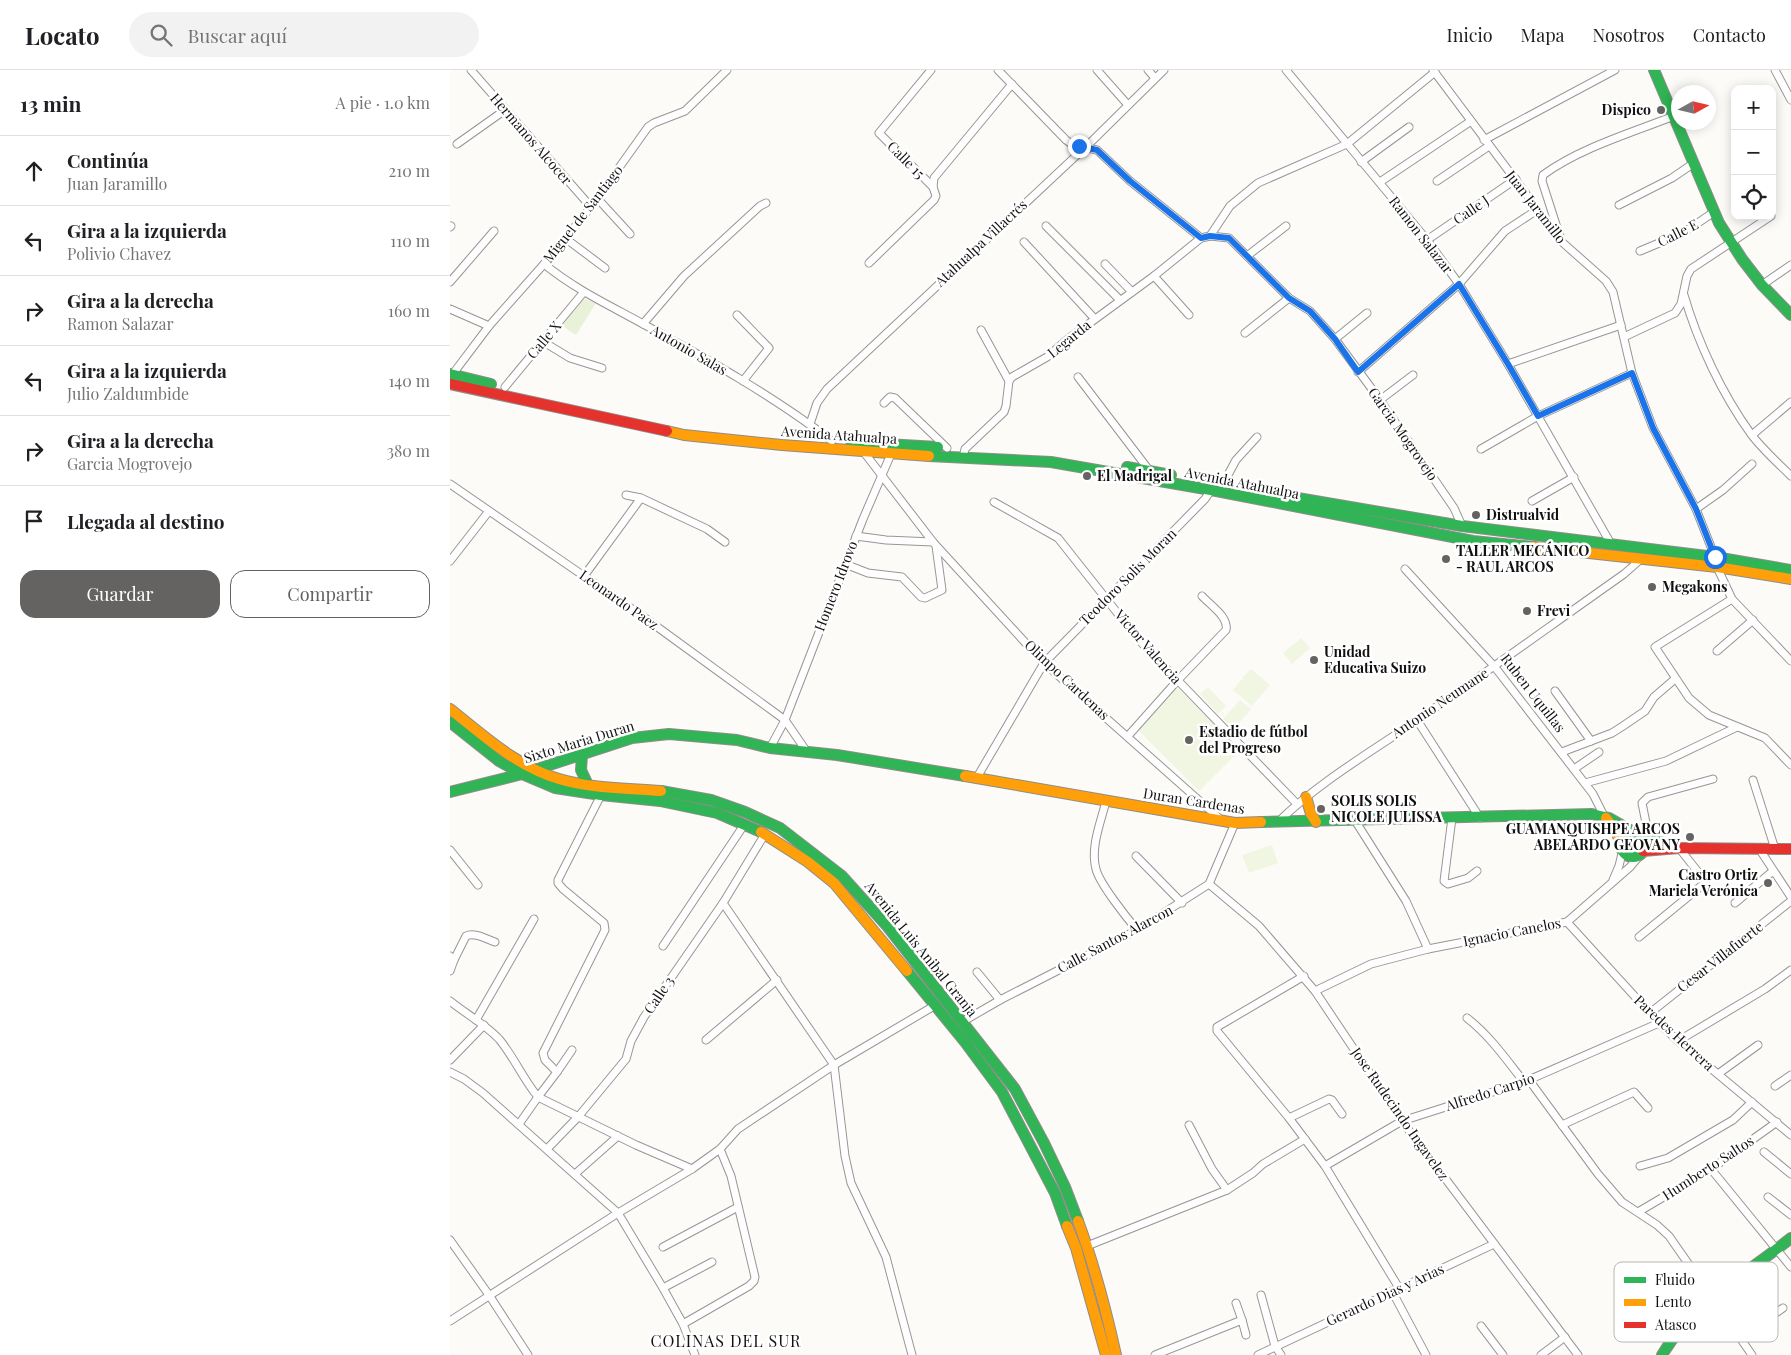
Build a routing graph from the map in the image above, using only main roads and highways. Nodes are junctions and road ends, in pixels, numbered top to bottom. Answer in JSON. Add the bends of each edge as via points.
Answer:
{"nodes":[{"id":1,"x":1657,"y":73,"type":"edge"},
{"id":2,"x":1791,"y":315,"type":"edge"},
{"id":3,"x":451,"y":378,"type":"edge"},
{"id":4,"x":964,"y":453,"type":"junction"},
{"id":5,"x":1716,"y":562,"type":"junction"},
{"id":6,"x":1791,"y":570,"type":"edge"},
{"id":7,"x":1791,"y":579,"type":"edge"},
{"id":8,"x":450,"y":709,"type":"edge"},
{"id":9,"x":450,"y":722,"type":"edge"},
{"id":10,"x":808,"y":752,"type":"joint"},
{"id":11,"x":582,"y":755,"type":"junction"},
{"id":12,"x":535,"y":769,"type":"junction"},
{"id":13,"x":522,"y":774,"type":"junction"},
{"id":14,"x":588,"y":785,"type":"junction"},
{"id":15,"x":450,"y":792,"type":"edge"},
{"id":16,"x":1306,"y":797,"type":"road end"},
{"id":17,"x":1604,"y":816,"type":"junction"},
{"id":18,"x":1316,"y":822,"type":"junction"},
{"id":19,"x":1642,"y":836,"type":"junction"},
{"id":20,"x":1679,"y":848,"type":"junction"},
{"id":21,"x":1622,"y":849,"type":"junction"},
{"id":22,"x":1791,"y":849,"type":"edge"},
{"id":23,"x":1642,"y":853,"type":"junction"},
{"id":24,"x":1791,"y":1238,"type":"edge"},
{"id":25,"x":1761,"y":1262,"type":"edge"},
{"id":26,"x":1669,"y":1342,"type":"edge"},
{"id":27,"x":1106,"y":1355,"type":"edge"},
{"id":28,"x":1116,"y":1355,"type":"edge"},
{"id":29,"x":1662,"y":1355,"type":"edge"}],
"edges":[{"from":1,"to":2,"type":"main road","via":[[1714,212],[1762,285]]},
{"from":3,"to":4,"type":"main road","name":"Avenida Atahualpa","via":[[694,428],[754,436],[946,448]]},
{"from":3,"to":4,"type":"main road","name":"Avenida Atahualpa","via":[[684,434],[891,454]]},
{"from":4,"to":5,"type":"main road","name":"Avenida Atahualpa","via":[[1032,455],[1149,470],[1222,486],[1462,526],[1611,544]]},
{"from":4,"to":5,"type":"main road","name":"Avenida Atahualpa","via":[[1051,462],[1473,541],[1641,560]]},
{"from":5,"to":6,"type":"main road","name":"Avenida Atahualpa"},
{"from":5,"to":7,"type":"main road","name":"Avenida Atahualpa"},
{"from":8,"to":12,"type":"main road","name":"Avenida Luis Anibal Granja","via":[[506,753]]},
{"from":9,"to":13,"type":"main road","name":"Avenida Luis Anibal Granja","via":[[499,761]]},
{"from":10,"to":11,"type":"main road","name":"Sixto Maria Duran","via":[[737,740],[669,734],[632,738]]},
{"from":10,"to":18,"type":"main road","name":"Duran Cardenas","via":[[942,772],[1235,824]]},
{"from":11,"to":12,"type":"main road","name":"Sixto Maria Duran"},
{"from":11,"to":14,"type":"main road","via":[[581,776]]},
{"from":12,"to":13,"type":"main road","name":"Sixto Maria Duran"},
{"from":12,"to":14,"type":"main road","name":"Avenida Luis Anibal Granja","via":[[558,779]]},
{"from":13,"to":15,"type":"main road","name":"Sixto Maria Duran"},
{"from":13,"to":27,"type":"main road","name":"Avenida Luis Anibal Granja","via":[[555,788],[660,801],[717,813],[765,834],[834,883],[1002,1092],[1052,1185],[1076,1248]]},
{"from":14,"to":28,"type":"main road","name":"Avenida Luis Anibal Granja","via":[[662,791],[712,800],[780,828],[842,876],[887,926],[1015,1089],[1044,1143],[1087,1246]]},
{"from":16,"to":18,"type":"main road"},
{"from":17,"to":18,"type":"main road","name":"Duran Cardenas"},
{"from":17,"to":19,"type":"main road"},
{"from":17,"to":21,"type":"main road","via":[[1616,831]]},
{"from":19,"to":20,"type":"main road"},
{"from":19,"to":21,"type":"main road","via":[[1627,835]]},
{"from":19,"to":23,"type":"main road","via":[[1645,842]]},
{"from":20,"to":22,"type":"main road"},
{"from":20,"to":23,"type":"main road"},
{"from":21,"to":23,"type":"main road","via":[[1630,856]]},
{"from":24,"to":25,"type":"main road"},
{"from":26,"to":29,"type":"main road"}]}
